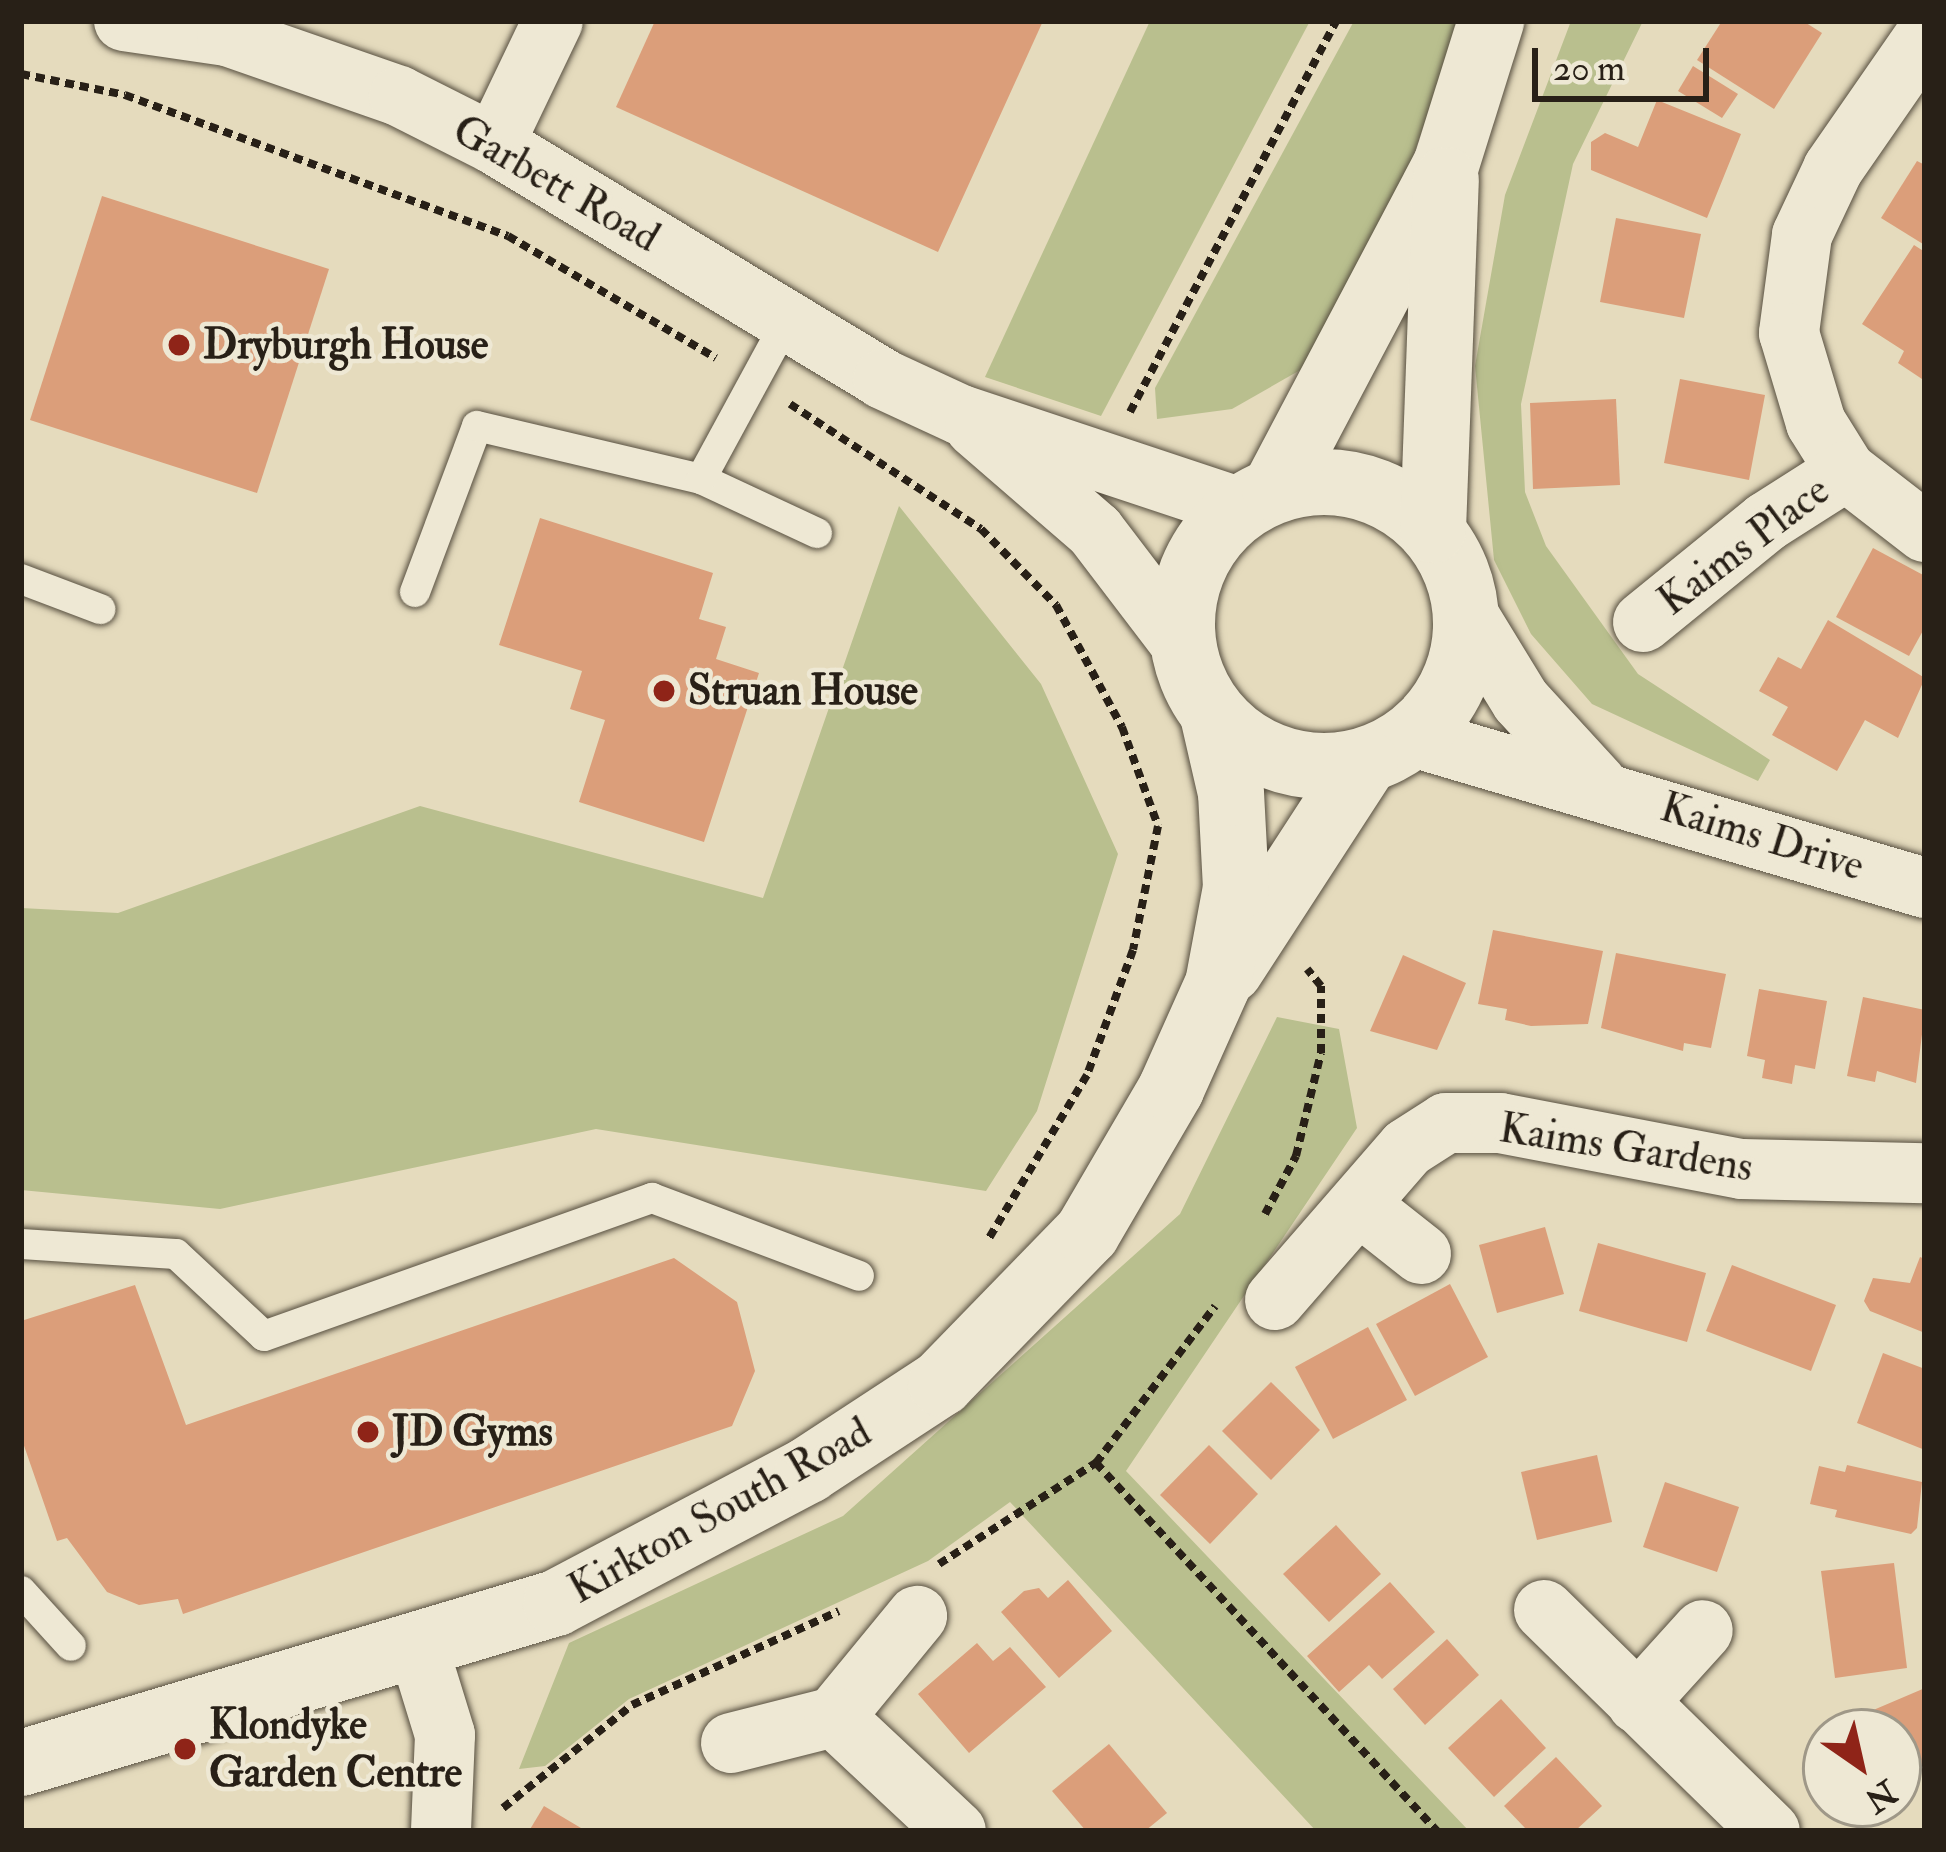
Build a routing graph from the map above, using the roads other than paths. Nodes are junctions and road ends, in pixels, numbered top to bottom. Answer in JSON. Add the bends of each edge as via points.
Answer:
{"nodes":[{"id":1,"x":124,"y":21,"type":"edge"},
{"id":2,"x":553,"y":21,"type":"edge"},
{"id":3,"x":1491,"y":21,"type":"edge"},
{"id":4,"x":1925,"y":37,"type":"edge"},
{"id":5,"x":494,"y":144,"type":"junction"},
{"id":6,"x":1446,"y":165,"type":"junction"},
{"id":7,"x":785,"y":324,"type":"junction"},
{"id":8,"x":961,"y":416,"type":"junction"},
{"id":9,"x":1846,"y":471,"type":"junction"},
{"id":10,"x":701,"y":479,"type":"junction"},
{"id":11,"x":1257,"y":499,"type":"junction"},
{"id":12,"x":1433,"y":530,"type":"junction"},
{"id":13,"x":817,"y":532,"type":"dead end"},
{"id":14,"x":1925,"y":532,"type":"edge"},
{"id":15,"x":21,"y":579,"type":"edge"},
{"id":16,"x":415,"y":592,"type":"dead end"},
{"id":17,"x":100,"y":609,"type":"dead end"},
{"id":18,"x":1467,"y":613,"type":"junction"},
{"id":19,"x":1643,"y":622,"type":"dead end"},
{"id":20,"x":1182,"y":645,"type":"junction"},
{"id":21,"x":1214,"y":715,"type":"junction"},
{"id":22,"x":1389,"y":749,"type":"junction"},
{"id":23,"x":1599,"y":787,"type":"junction"},
{"id":24,"x":1925,"y":888,"type":"edge"},
{"id":25,"x":1218,"y":984,"type":"junction"},
{"id":26,"x":1925,"y":1173,"type":"edge"},
{"id":27,"x":1359,"y":1205,"type":"junction"},
{"id":28,"x":21,"y":1244,"type":"edge"},
{"id":29,"x":1421,"y":1255,"type":"dead end"},
{"id":30,"x":859,"y":1276,"type":"dead end"},
{"id":31,"x":1246,"y":1301,"type":"road end"},
{"id":32,"x":21,"y":1591,"type":"edge"},
{"id":33,"x":1544,"y":1610,"type":"dead end"},
{"id":34,"x":917,"y":1616,"type":"dead end"},
{"id":35,"x":1703,"y":1630,"type":"dead end"},
{"id":36,"x":71,"y":1646,"type":"dead end"},
{"id":37,"x":418,"y":1647,"type":"junction"},
{"id":38,"x":1637,"y":1702,"type":"junction"},
{"id":39,"x":834,"y":1717,"type":"junction"},
{"id":40,"x":731,"y":1743,"type":"dead end"},
{"id":41,"x":21,"y":1763,"type":"edge"},
{"id":42,"x":441,"y":1831,"type":"edge"},
{"id":43,"x":956,"y":1831,"type":"edge"},
{"id":44,"x":1770,"y":1831,"type":"edge"}],
"edges":[{"from":1,"to":5,"type":"street","name":"Garbett Road","via":[[227,36],[399,96]]},
{"from":2,"to":5,"type":"street"},
{"from":3,"to":6,"type":"street"},
{"from":4,"to":9,"type":"street","name":"Kaims Place","via":[[1833,169],[1802,235],[1789,333],[1816,423]]},
{"from":5,"to":7,"type":"street","name":"Garbett Road"},
{"from":6,"to":11,"type":"street"},
{"from":6,"to":12,"type":"street"},
{"from":7,"to":8,"type":"street","name":"Garbett Road"},
{"from":7,"to":10,"type":"lane"},
{"from":8,"to":11,"type":"street","name":"Garbett Road"},
{"from":8,"to":20,"type":"street","name":"Garbett Road","via":[[1095,531]]},
{"from":9,"to":14,"type":"street","name":"Kaims Place"},
{"from":9,"to":19,"type":"street","name":"Kaims Place","via":[[1766,522]]},
{"from":10,"to":13,"type":"lane"},
{"from":10,"to":16,"type":"lane","via":[[477,426]]},
{"from":11,"to":12,"type":"street","via":[[1357,484],[1404,505]]},
{"from":11,"to":20,"type":"street","via":[[1196,560],[1183,596]]},
{"from":12,"to":18,"type":"street","via":[[1458,573]]},
{"from":15,"to":17,"type":"lane"},
{"from":18,"to":22,"type":"street","via":[[1458,675]]},
{"from":18,"to":23,"type":"street","via":[[1521,701]]},
{"from":20,"to":21,"type":"street"},
{"from":21,"to":22,"type":"street","via":[[1284,762]]},
{"from":21,"to":25,"type":"street","name":"Kirkton South Road","via":[[1231,793],[1236,888]]},
{"from":22,"to":23,"type":"street","name":"Kaims Drive"},
{"from":22,"to":25,"type":"street","name":"Kirkton South Road"},
{"from":23,"to":24,"type":"street","name":"Kaims Drive"},
{"from":25,"to":37,"type":"street","name":"Kirkton South Road","via":[[1171,1089],[1087,1233],[941,1383],[808,1469],[556,1603]]},
{"from":26,"to":27,"type":"street","name":"Kaims Gardens","via":[[1761,1171],[1500,1123],[1446,1123],[1407,1148]]},
{"from":27,"to":29,"type":"street"},
{"from":27,"to":31,"type":"street","name":"Kaims Gardens"},
{"from":28,"to":30,"type":"lane","via":[[176,1254],[265,1336],[652,1198]]},
{"from":32,"to":36,"type":"lane"},
{"from":33,"to":38,"type":"street"},
{"from":34,"to":39,"type":"street"},
{"from":35,"to":38,"type":"street"},
{"from":37,"to":41,"type":"street","name":"Kirkton South Road"},
{"from":37,"to":42,"type":"street","via":[[445,1735]]},
{"from":38,"to":44,"type":"street"},
{"from":39,"to":40,"type":"street"},
{"from":39,"to":43,"type":"street"}]}
